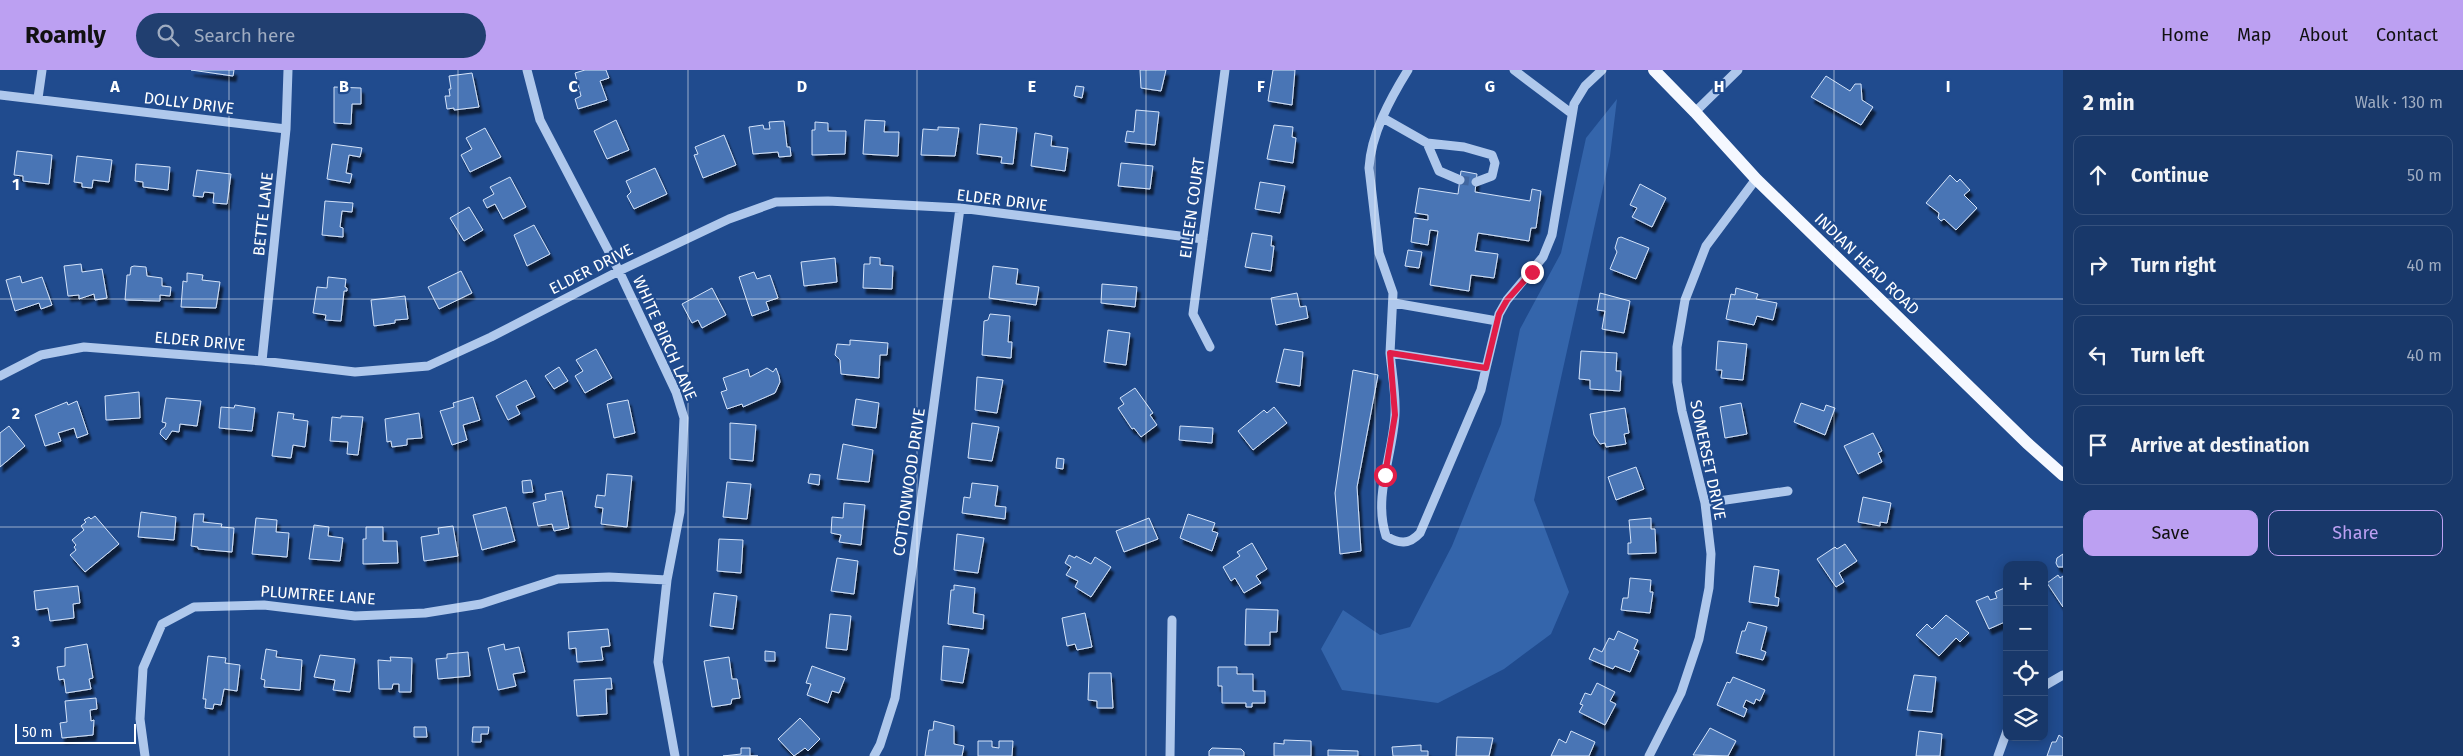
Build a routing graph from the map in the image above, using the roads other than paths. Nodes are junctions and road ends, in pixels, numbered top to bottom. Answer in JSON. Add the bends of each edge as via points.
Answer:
{"nodes":[{"id":1,"x":42,"y":70,"type":"edge"},
{"id":2,"x":288,"y":70,"type":"edge"},
{"id":3,"x":527,"y":70,"type":"edge"},
{"id":4,"x":1225,"y":70,"type":"edge"},
{"id":5,"x":1408,"y":70,"type":"edge"},
{"id":6,"x":1514,"y":70,"type":"edge"},
{"id":7,"x":1602,"y":70,"type":"edge"},
{"id":8,"x":1654,"y":70,"type":"edge"},
{"id":9,"x":1738,"y":70,"type":"edge"},
{"id":10,"x":0,"y":95,"type":"edge"},
{"id":11,"x":38,"y":98,"type":"junction"},
{"id":12,"x":1696,"y":112,"type":"junction"},
{"id":13,"x":1571,"y":113,"type":"junction"},
{"id":14,"x":1383,"y":118,"type":"junction"},
{"id":15,"x":286,"y":129,"type":"junction"},
{"id":16,"x":1427,"y":143,"type":"junction"},
{"id":17,"x":1756,"y":179,"type":"junction"},
{"id":18,"x":1460,"y":180,"type":"tunnel mouth"},
{"id":19,"x":1476,"y":182,"type":"tunnel mouth"},
{"id":20,"x":960,"y":208,"type":"junction"},
{"id":21,"x":1203,"y":239,"type":"junction"},
{"id":22,"x":619,"y":271,"type":"junction"},
{"id":23,"x":1394,"y":302,"type":"junction"},
{"id":24,"x":1496,"y":321,"type":"junction"},
{"id":25,"x":1210,"y":347,"type":"dead end"},
{"id":26,"x":1390,"y":353,"type":"junction"},
{"id":27,"x":262,"y":361,"type":"junction"},
{"id":28,"x":1486,"y":368,"type":"junction"},
{"id":29,"x":0,"y":376,"type":"edge"},
{"id":30,"x":2063,"y":475,"type":"edge"},
{"id":31,"x":1788,"y":491,"type":"dead end"},
{"id":32,"x":1705,"y":503,"type":"junction"},
{"id":33,"x":666,"y":580,"type":"junction"},
{"id":34,"x":1172,"y":620,"type":"dead end"},
{"id":35,"x":2063,"y":675,"type":"edge"},
{"id":36,"x":2048,"y":684,"type":"edge"},
{"id":37,"x":2003,"y":741,"type":"edge"},
{"id":38,"x":146,"y":756,"type":"edge"},
{"id":39,"x":675,"y":756,"type":"edge"},
{"id":40,"x":874,"y":756,"type":"edge"},
{"id":41,"x":1170,"y":756,"type":"edge"},
{"id":42,"x":1649,"y":756,"type":"edge"},
{"id":43,"x":1998,"y":756,"type":"edge"}],
"edges":[{"from":1,"to":11,"type":"street"},
{"from":2,"to":15,"type":"street","name":"BETTE LANE"},
{"from":3,"to":22,"type":"street","name":"WHITE BIRCH LANE","via":[[540,120]]},
{"from":4,"to":21,"type":"street","name":"EILEEN COURT"},
{"from":5,"to":14,"type":"street"},
{"from":6,"to":13,"type":"street"},
{"from":7,"to":13,"type":"street","via":[[1585,86]]},
{"from":8,"to":12,"type":"main road","name":"INDIAN HEAD ROAD"},
{"from":9,"to":12,"type":"street"},
{"from":10,"to":11,"type":"street","name":"DOLLY DRIVE"},
{"from":11,"to":15,"type":"street","name":"DOLLY DRIVE"},
{"from":12,"to":17,"type":"main road","name":"INDIAN HEAD ROAD"},
{"from":13,"to":24,"type":"street","via":[[1552,235],[1543,257],[1507,300]]},
{"from":14,"to":16,"type":"street"},
{"from":14,"to":23,"type":"street","via":[[1372,145],[1369,168],[1379,253]]},
{"from":15,"to":27,"type":"street","name":"BETTE LANE"},
{"from":16,"to":18,"type":"street","via":[[1440,171]]},
{"from":16,"to":19,"type":"street","via":[[1464,147],[1492,155],[1495,163],[1492,176]]},
{"from":17,"to":30,"type":"main road","name":"INDIAN HEAD ROAD"},
{"from":17,"to":32,"type":"street","name":"SOMERSET DRIVE","via":[[1706,246],[1685,300],[1677,347],[1677,382],[1682,411]]},
{"from":20,"to":21,"type":"street","name":"ELDER DRIVE"},
{"from":20,"to":22,"type":"street","name":"ELDER DRIVE","via":[[828,201],[776,202],[729,219]]},
{"from":20,"to":40,"type":"street","name":"COTTONWOOD DRIVE","via":[[895,698]]},
{"from":21,"to":25,"type":"street","name":"EILEEN COURT","via":[[1193,314]]},
{"from":22,"to":27,"type":"street","name":"ELDER DRIVE","via":[[491,338],[428,366],[355,372]]},
{"from":22,"to":33,"type":"street","name":"WHITE BIRCH LANE","via":[[676,392],[684,418],[680,512]]},
{"from":23,"to":24,"type":"street"},
{"from":23,"to":26,"type":"street"},
{"from":24,"to":28,"type":"street"},
{"from":26,"to":28,"type":"street"},
{"from":26,"to":28,"type":"street","via":[[1395,415],[1381,511],[1386,536],[1400,543],[1413,541],[1420,533],[1481,390]]},
{"from":27,"to":29,"type":"street","name":"ELDER DRIVE","via":[[84,347],[41,355]]},
{"from":31,"to":32,"type":"street"},
{"from":32,"to":42,"type":"street","name":"SOMERSET DRIVE","via":[[1711,554],[1700,639],[1681,693]]},
{"from":33,"to":38,"type":"street","name":"PLUMTREE LANE","via":[[558,579],[480,604],[425,613],[355,616],[264,605],[194,607],[162,624],[143,668],[140,720]]},
{"from":33,"to":39,"type":"street","name":"WHITE BIRCH LANE","via":[[658,662]]},
{"from":34,"to":41,"type":"street"},
{"from":35,"to":36,"type":"street"},
{"from":37,"to":43,"type":"street"}]}
